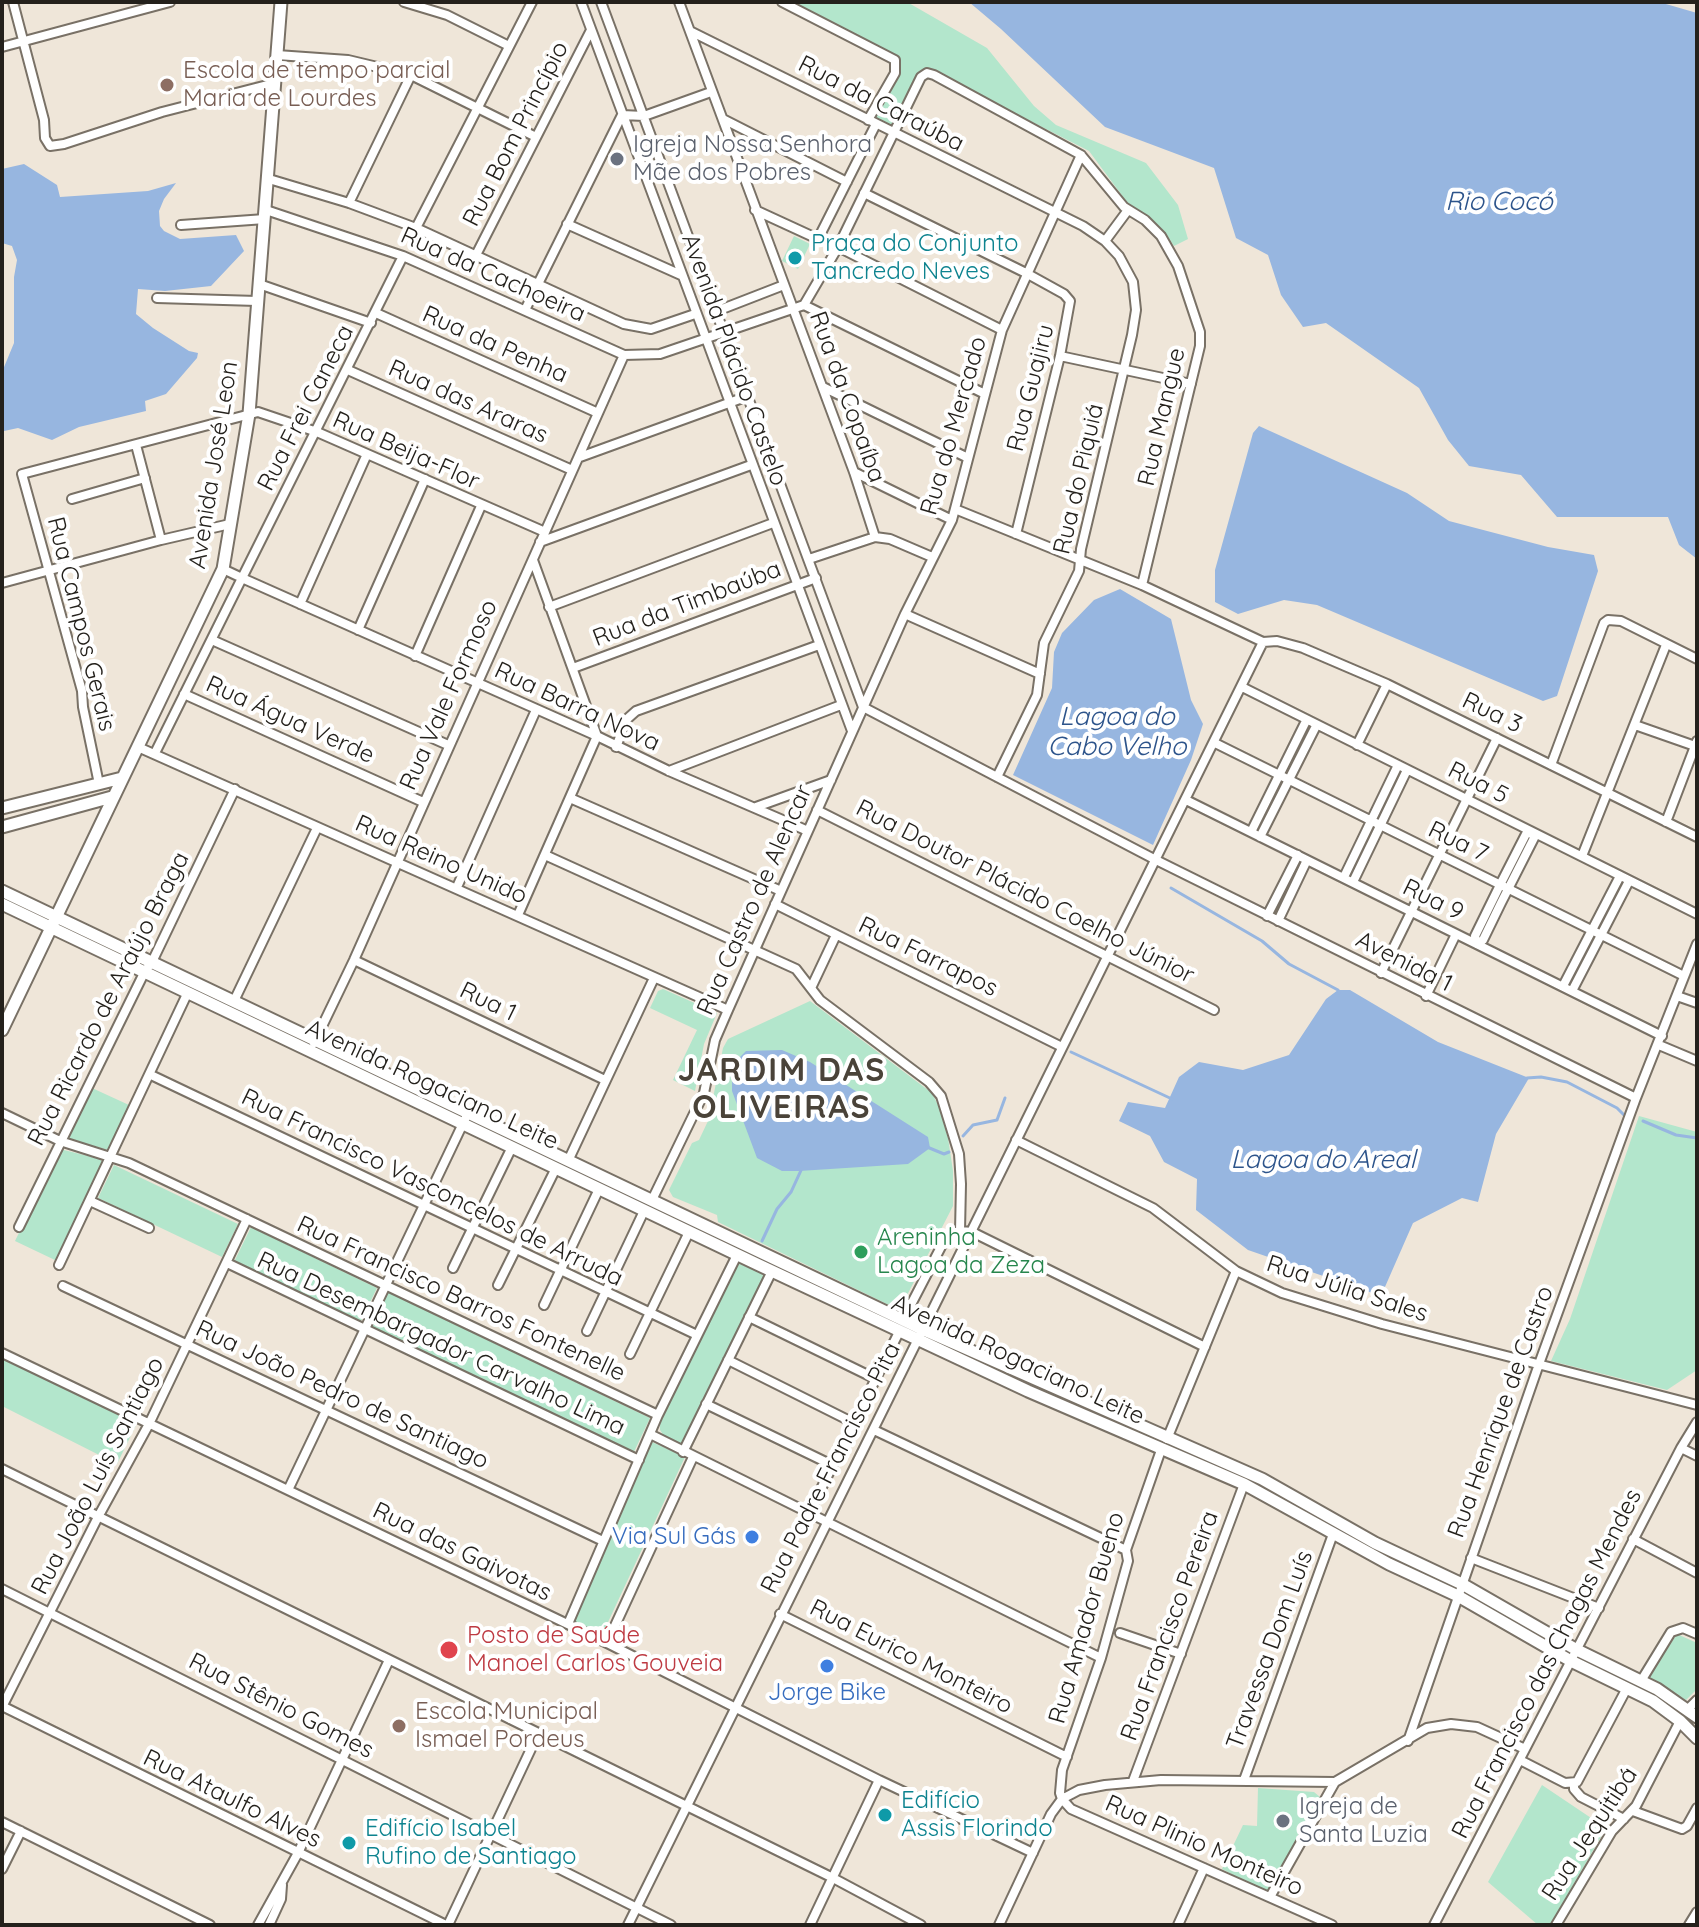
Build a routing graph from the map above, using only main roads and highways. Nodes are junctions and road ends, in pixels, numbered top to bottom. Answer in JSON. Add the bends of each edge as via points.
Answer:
{"nodes":[{"id":1,"x":281,"y":2,"type":"edge"},
{"id":2,"x":122,"y":778,"type":"junction"},
{"id":3,"x":112,"y":797,"type":"junction"},
{"id":4,"x":2,"y":808,"type":"edge"},
{"id":5,"x":2,"y":827,"type":"edge"},
{"id":6,"x":2,"y":891,"type":"edge"},
{"id":7,"x":2,"y":904,"type":"edge"},
{"id":8,"x":52,"y":922,"type":"junction"},
{"id":9,"x":148,"y":967,"type":"junction"},
{"id":10,"x":5,"y":1014,"type":"edge"},
{"id":11,"x":2,"y":1030,"type":"edge"},
{"id":12,"x":312,"y":1045,"type":"junction"},
{"id":13,"x":466,"y":1118,"type":"junction"},
{"id":14,"x":648,"y":1205,"type":"junction"},
{"id":15,"x":750,"y":1254,"type":"junction"},
{"id":16,"x":1164,"y":1444,"type":"junction"},
{"id":17,"x":1460,"y":1590,"type":"junction"},
{"id":18,"x":1574,"y":1656,"type":"junction"},
{"id":19,"x":1694,"y":1709,"type":"edge"},
{"id":20,"x":1697,"y":1738,"type":"edge"}],
"edges":[{"from":1,"to":2,"type":"main road","name":"Avenida José Leon","via":[[249,414],[223,569]]},
{"from":2,"to":3,"type":"main road","name":"Avenida José Leon"},
{"from":2,"to":4,"type":"main road"},
{"from":3,"to":5,"type":"main road"},
{"from":3,"to":8,"type":"main road","name":"Avenida José Leon"},
{"from":6,"to":8,"type":"main road","name":"Avenida Rogaciano Leite"},
{"from":7,"to":8,"type":"main road","name":"Avenida Rogaciano Leite"},
{"from":8,"to":9,"type":"main road","name":"Avenida Rogaciano Leite"},
{"from":8,"to":10,"type":"main road","name":"Avenida José Leon"},
{"from":9,"to":12,"type":"main road","name":"Avenida Rogaciano Leite","via":[[188,992]]},
{"from":9,"to":12,"type":"main road","name":"Avenida Rogaciano Leite","via":[[234,1001]]},
{"from":10,"to":11,"type":"main road","name":"Avenida José Leon"},
{"from":12,"to":13,"type":"main road","name":"Avenida Rogaciano Leite"},
{"from":13,"to":14,"type":"main road","name":"Avenida Rogaciano Leite","via":[[568,1161]]},
{"from":13,"to":14,"type":"main road","name":"Avenida Rogaciano Leite","via":[[599,1189]]},
{"from":14,"to":15,"type":"main road","name":"Avenida Rogaciano Leite"},
{"from":14,"to":15,"type":"main road","name":"Avenida Rogaciano Leite","via":[[689,1232]]},
{"from":15,"to":16,"type":"main road","name":"Avenida Rogaciano Leite"},
{"from":16,"to":17,"type":"main road","name":"Avenida Rogaciano Leite","via":[[1389,1564]]},
{"from":16,"to":17,"type":"main road","name":"Avenida Rogaciano Leite","via":[[1262,1479]]},
{"from":17,"to":18,"type":"main road","name":"Avenida Rogaciano Leite"},
{"from":18,"to":19,"type":"main road","name":"Avenida Rogaciano Leite","via":[[1641,1681]]},
{"from":18,"to":20,"type":"main road","name":"Avenida Rogaciano Leite","via":[[1653,1701]]}]}
